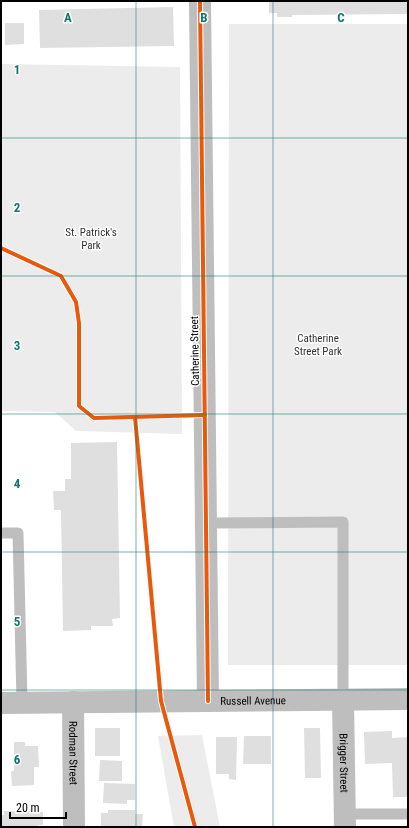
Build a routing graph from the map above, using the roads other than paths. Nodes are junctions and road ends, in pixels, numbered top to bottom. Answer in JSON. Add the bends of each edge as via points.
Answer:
{"nodes":[{"id":1,"x":200,"y":1,"type":"edge"},
{"id":2,"x":206,"y":523,"type":"junction"},
{"id":3,"x":1,"y":533,"type":"edge"},
{"id":4,"x":408,"y":699,"type":"edge"},
{"id":5,"x":208,"y":700,"type":"junction"},
{"id":6,"x":343,"y":700,"type":"junction"},
{"id":7,"x":73,"y":702,"type":"junction"},
{"id":8,"x":12,"y":703,"type":"edge"},
{"id":9,"x":408,"y":814,"type":"edge"},
{"id":10,"x":344,"y":820,"type":"edge"},
{"id":11,"x":74,"y":827,"type":"edge"}],
"edges":[{"from":1,"to":2,"type":"street","name":"Catherine Street"},
{"from":2,"to":5,"type":"street","name":"Catherine Street"},
{"from":2,"to":6,"type":"lane","via":[[343,522]]},
{"from":3,"to":8,"type":"lane","via":[[18,533]]},
{"from":4,"to":6,"type":"street","name":"Russell Avenue"},
{"from":5,"to":6,"type":"street","name":"Russell Avenue"},
{"from":5,"to":7,"type":"street","name":"Russell Avenue"},
{"from":6,"to":10,"type":"street","name":"Brigger Street"},
{"from":7,"to":8,"type":"street","name":"Russell Avenue"},
{"from":7,"to":11,"type":"street","name":"Rodman Street"},
{"from":9,"to":10,"type":"lane"}]}
